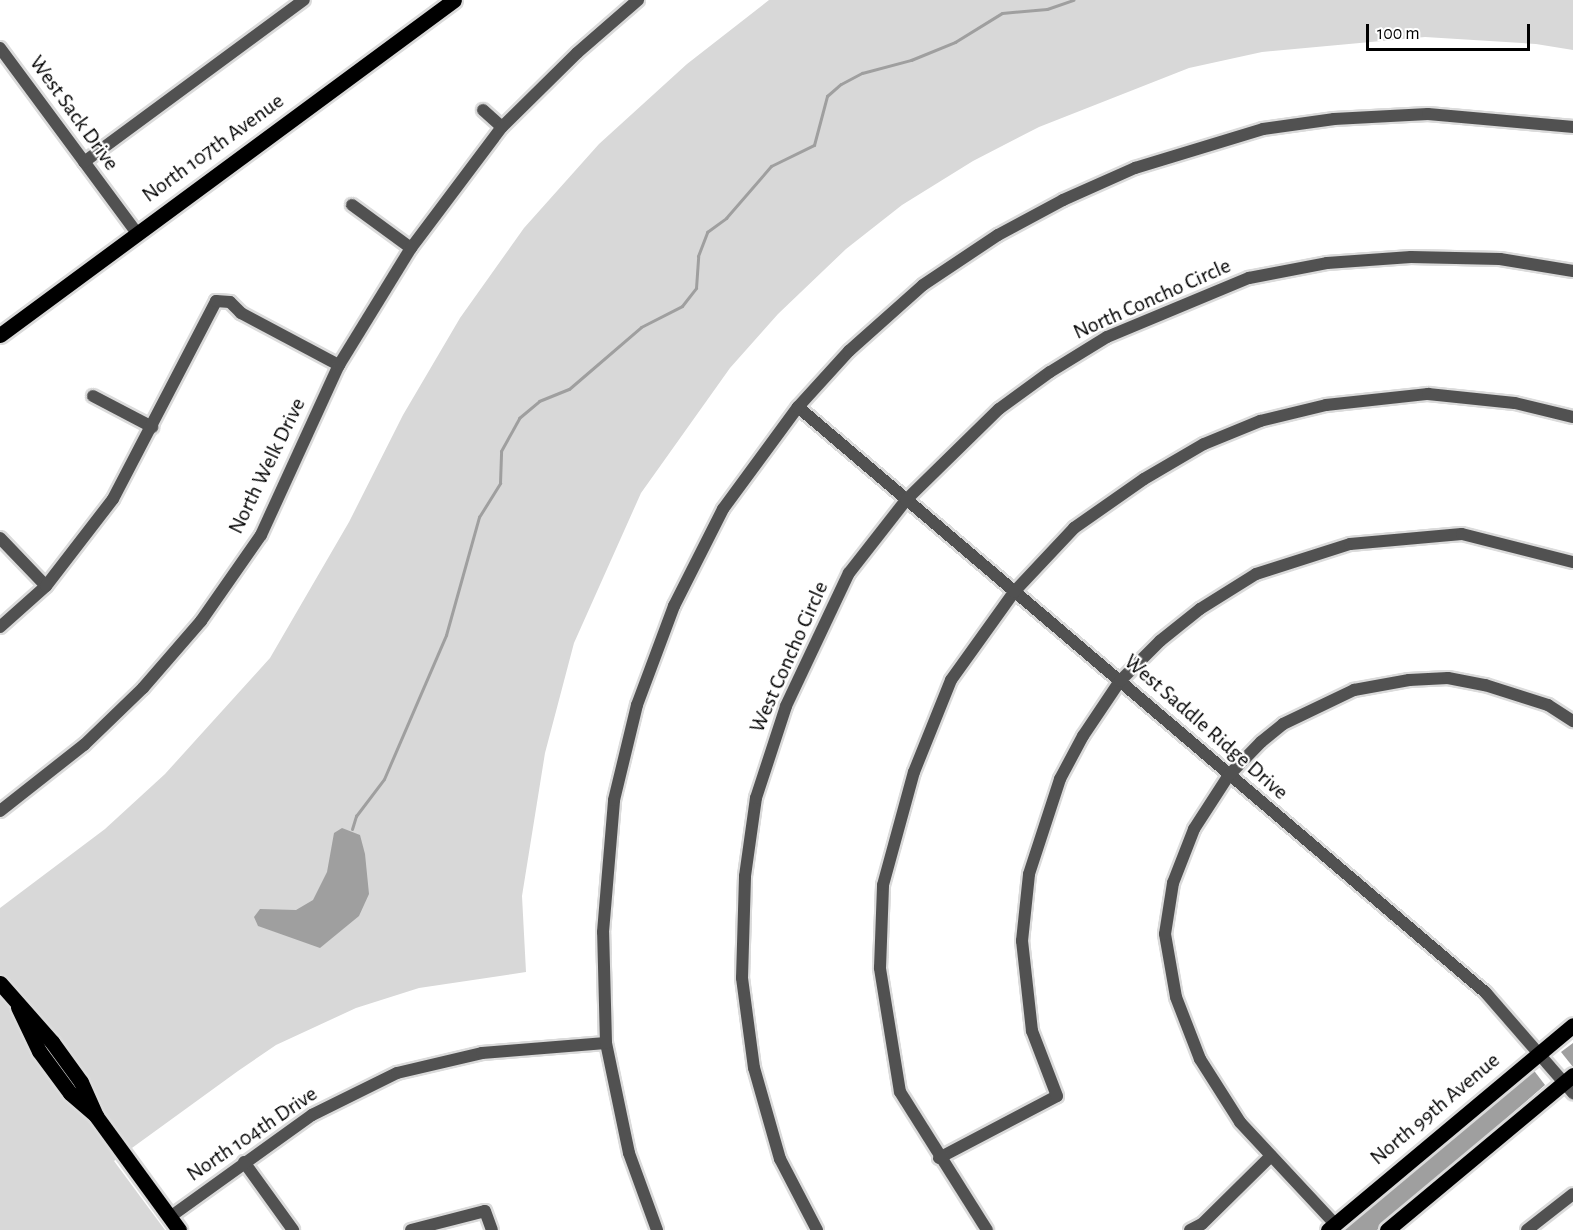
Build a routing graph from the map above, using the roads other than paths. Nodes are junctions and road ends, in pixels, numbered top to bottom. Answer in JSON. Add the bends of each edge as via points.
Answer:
{"nodes":[{"id":1,"x":304,"y":0,"type":"edge"},
{"id":2,"x":454,"y":0,"type":"edge"},
{"id":3,"x":638,"y":0,"type":"edge"},
{"id":4,"x":0,"y":48,"type":"edge"},
{"id":5,"x":483,"y":110,"type":"dead end"},
{"id":6,"x":502,"y":127,"type":"junction"},
{"id":7,"x":1573,"y":127,"type":"edge"},
{"id":8,"x":84,"y":162,"type":"junction"},
{"id":9,"x":352,"y":205,"type":"dead end"},
{"id":10,"x":136,"y":232,"type":"junction"},
{"id":11,"x":411,"y":248,"type":"junction"},
{"id":12,"x":1573,"y":271,"type":"edge"},
{"id":13,"x":0,"y":335,"type":"edge"},
{"id":14,"x":339,"y":365,"type":"junction"},
{"id":15,"x":93,"y":396,"type":"dead end"},
{"id":16,"x":798,"y":407,"type":"junction"},
{"id":17,"x":1573,"y":417,"type":"edge"},
{"id":18,"x":152,"y":427,"type":"junction"},
{"id":19,"x":906,"y":500,"type":"junction"},
{"id":20,"x":0,"y":538,"type":"edge"},
{"id":21,"x":1573,"y":562,"type":"edge"},
{"id":22,"x":46,"y":586,"type":"junction"},
{"id":23,"x":1014,"y":592,"type":"junction"},
{"id":24,"x":0,"y":627,"type":"edge"},
{"id":25,"x":1120,"y":681,"type":"junction"},
{"id":26,"x":1573,"y":721,"type":"edge"},
{"id":27,"x":1229,"y":775,"type":"junction"},
{"id":28,"x":0,"y":811,"type":"edge"},
{"id":29,"x":0,"y":983,"type":"edge"},
{"id":30,"x":1573,"y":1025,"type":"edge"},
{"id":31,"x":606,"y":1043,"type":"junction"},
{"id":32,"x":1539,"y":1050,"type":"junction"},
{"id":33,"x":1570,"y":1084,"type":"edge"},
{"id":34,"x":1271,"y":1156,"type":"junction"},
{"id":35,"x":939,"y":1158,"type":"junction"},
{"id":36,"x":244,"y":1162,"type":"junction"},
{"id":37,"x":1573,"y":1194,"type":"edge"},
{"id":38,"x":170,"y":1217,"type":"junction"},
{"id":39,"x":1331,"y":1227,"type":"edge"},
{"id":40,"x":179,"y":1230,"type":"edge"},
{"id":41,"x":293,"y":1230,"type":"edge"},
{"id":42,"x":411,"y":1230,"type":"edge"},
{"id":43,"x":492,"y":1230,"type":"edge"},
{"id":44,"x":657,"y":1230,"type":"edge"},
{"id":45,"x":817,"y":1230,"type":"edge"},
{"id":46,"x":987,"y":1230,"type":"edge"},
{"id":47,"x":1190,"y":1230,"type":"edge"},
{"id":48,"x":1387,"y":1230,"type":"edge"},
{"id":49,"x":1527,"y":1230,"type":"edge"}],
"edges":[{"from":1,"to":8,"type":"street"},
{"from":2,"to":10,"type":"main road","name":"North 107th Avenue"},
{"from":3,"to":6,"type":"street","name":"North Welk Drive"},
{"from":4,"to":8,"type":"street","name":"West Sack Drive"},
{"from":5,"to":6,"type":"street"},
{"from":6,"to":11,"type":"street","name":"North Welk Drive"},
{"from":7,"to":16,"type":"street","via":[[1428,114],[1334,119],[1263,129],[1135,168],[1007,230],[923,285],[849,351]]},
{"from":8,"to":10,"type":"street","name":"West Sack Drive"},
{"from":9,"to":11,"type":"street"},
{"from":10,"to":13,"type":"main road","name":"North 107th Avenue"},
{"from":11,"to":14,"type":"street","name":"North Welk Drive"},
{"from":12,"to":19,"type":"street","name":"North Concho Circle","via":[[1500,259],[1411,257],[1327,263],[1249,278],[1107,338],[1050,372],[982,425]]},
{"from":14,"to":18,"type":"street","via":[[241,313],[230,302],[216,301]]},
{"from":14,"to":28,"type":"street","name":"North Welk Drive","via":[[261,535],[201,621],[142,688],[84,745]]},
{"from":15,"to":18,"type":"street"},
{"from":16,"to":19,"type":"street","name":"West Saddle Ridge Drive"},
{"from":16,"to":31,"type":"street","via":[[723,509],[674,606],[637,705],[613,811],[603,932]]},
{"from":17,"to":23,"type":"street","via":[[1515,403],[1428,394],[1326,405],[1260,421],[1204,444],[1144,479],[1074,528]]},
{"from":18,"to":22,"type":"street","via":[[113,499]]},
{"from":19,"to":23,"type":"street","name":"West Saddle Ridge Drive"},
{"from":19,"to":45,"type":"street","name":"West Concho Circle","via":[[849,573],[786,706],[756,798],[745,876],[742,978],[754,1068],[780,1159]]},
{"from":20,"to":22,"type":"street"},
{"from":21,"to":25,"type":"street","via":[[1462,534],[1350,544],[1256,574],[1192,615]]},
{"from":22,"to":24,"type":"street"},
{"from":23,"to":25,"type":"street","name":"West Saddle Ridge Drive"},
{"from":23,"to":35,"type":"street","via":[[951,680],[914,772],[883,885],[880,968],[900,1092]]},
{"from":25,"to":27,"type":"street","name":"West Saddle Ridge Drive"},
{"from":25,"to":35,"type":"street","via":[[1060,779],[1029,874],[1022,940],[1032,1031],[1058,1096]]},
{"from":26,"to":27,"type":"street","via":[[1548,705],[1485,685],[1448,678],[1409,680],[1354,690],[1283,724]]},
{"from":27,"to":32,"type":"street","name":"West Saddle Ridge Drive","via":[[1486,993]]},
{"from":27,"to":34,"type":"street","via":[[1194,829],[1173,883],[1165,934],[1176,997],[1200,1059],[1240,1122]]},
{"from":29,"to":38,"type":"main road","via":[[52,1042],[81,1082],[96,1116]]},
{"from":30,"to":32,"type":"main road","name":"North 99th Avenue"},
{"from":31,"to":36,"type":"street","name":"North 104th Drive","via":[[482,1053],[397,1072],[312,1115]]},
{"from":31,"to":44,"type":"street","via":[[629,1153]]},
{"from":32,"to":33,"type":"street","name":"West Saddle Ridge Drive"},
{"from":32,"to":39,"type":"main road","name":"North 99th Avenue"},
{"from":33,"to":48,"type":"main road"},
{"from":34,"to":39,"type":"street"},
{"from":34,"to":47,"type":"street","via":[[1202,1224]]},
{"from":35,"to":46,"type":"street"},
{"from":36,"to":38,"type":"street","name":"North 104th Drive"},
{"from":36,"to":41,"type":"street"},
{"from":37,"to":49,"type":"street"},
{"from":38,"to":40,"type":"main road"},
{"from":42,"to":43,"type":"street","via":[[485,1211]]}]}
